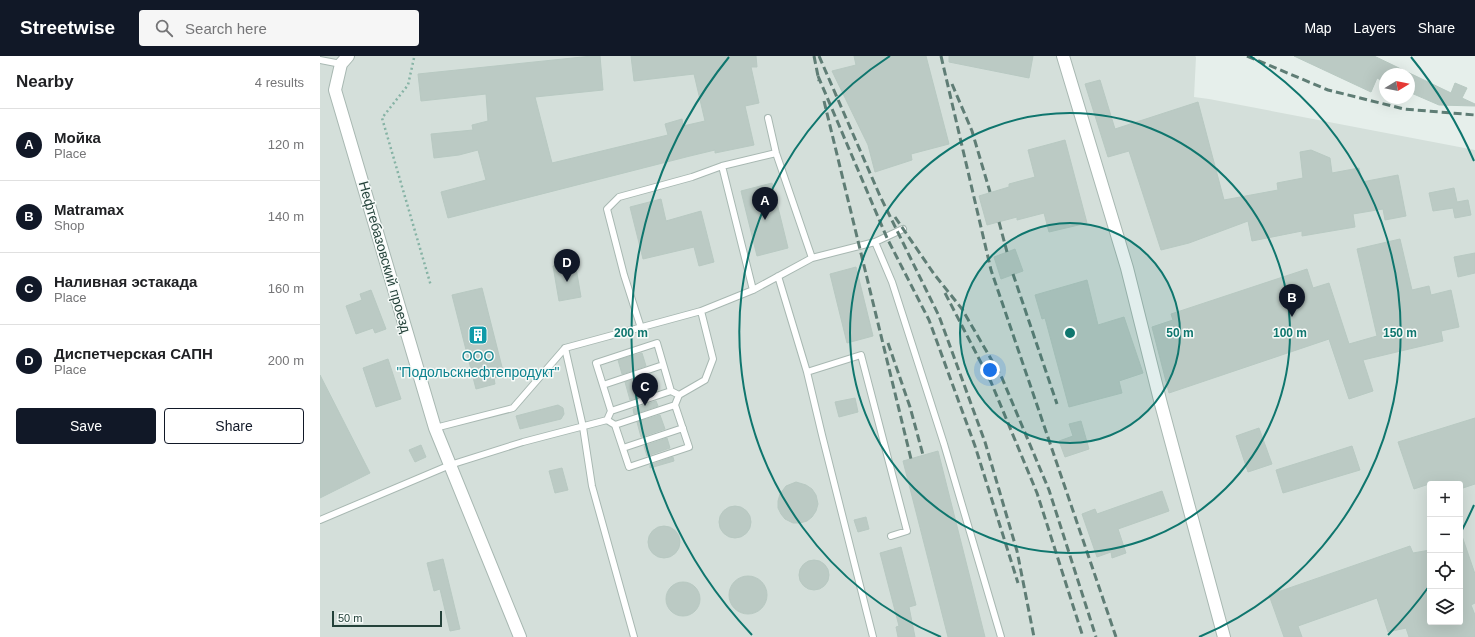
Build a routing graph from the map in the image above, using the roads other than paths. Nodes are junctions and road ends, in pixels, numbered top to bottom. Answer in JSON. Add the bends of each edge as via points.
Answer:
{"nodes":[{"id":1,"x":1063,"y":56,"type":"edge"},
{"id":2,"x":341,"y":59,"type":"edge"},
{"id":3,"x":320,"y":60,"type":"edge"},
{"id":4,"x":768,"y":118,"type":"dead end"},
{"id":5,"x":776,"y":153,"type":"junction"},
{"id":6,"x":722,"y":166,"type":"junction"},
{"id":7,"x":903,"y":229,"type":"dead end"},
{"id":8,"x":875,"y":242,"type":"junction"},
{"id":9,"x":812,"y":258,"type":"junction"},
{"id":10,"x":778,"y":276,"type":"junction"},
{"id":11,"x":754,"y":290,"type":"junction"},
{"id":12,"x":701,"y":311,"type":"junction"},
{"id":13,"x":641,"y":328,"type":"junction"},
{"id":14,"x":566,"y":348,"type":"junction"},
{"id":15,"x":663,"y":365,"type":"junction"},
{"id":16,"x":808,"y":372,"type":"junction"},
{"id":17,"x":603,"y":385,"type":"junction"},
{"id":18,"x":671,"y":391,"type":"junction"},
{"id":19,"x":679,"y":396,"type":"junction"},
{"id":20,"x":675,"y":404,"type":"junction"},
{"id":21,"x":611,"y":411,"type":"junction"},
{"id":22,"x":607,"y":420,"type":"junction"},
{"id":23,"x":616,"y":424,"type":"junction"},
{"id":24,"x":583,"y":427,"type":"junction"},
{"id":25,"x":435,"y":428,"type":"junction"},
{"id":26,"x":683,"y":428,"type":"junction"},
{"id":27,"x":623,"y":448,"type":"junction"},
{"id":28,"x":450,"y":465,"type":"junction"},
{"id":29,"x":320,"y":520,"type":"edge"},
{"id":30,"x":891,"y":536,"type":"dead end"},
{"id":31,"x":520,"y":637,"type":"edge"},
{"id":32,"x":634,"y":637,"type":"edge"},
{"id":33,"x":873,"y":637,"type":"edge"},
{"id":34,"x":1001,"y":637,"type":"edge"},
{"id":35,"x":1224,"y":637,"type":"edge"}],
"edges":[{"from":1,"to":35,"type":"street","via":[[1127,268]]},
{"from":2,"to":3,"type":"lane"},
{"from":2,"to":25,"type":"street","name":"Нефтебазовский проезд","via":[[335,90]]},
{"from":4,"to":5,"type":"lane"},
{"from":5,"to":6,"type":"lane"},
{"from":5,"to":9,"type":"lane"},
{"from":6,"to":11,"type":"lane"},
{"from":6,"to":13,"type":"lane","via":[[619,197],[607,210]]},
{"from":7,"to":8,"type":"lane"},
{"from":8,"to":9,"type":"lane"},
{"from":8,"to":34,"type":"lane","via":[[892,282],[944,444]]},
{"from":9,"to":10,"type":"lane"},
{"from":10,"to":11,"type":"lane"},
{"from":10,"to":16,"type":"lane"},
{"from":11,"to":12,"type":"lane"},
{"from":12,"to":13,"type":"lane"},
{"from":12,"to":19,"type":"lane","via":[[713,359],[706,380]]},
{"from":13,"to":14,"type":"lane"},
{"from":14,"to":24,"type":"lane"},
{"from":14,"to":25,"type":"lane","via":[[513,408]]},
{"from":15,"to":17,"type":"lane"},
{"from":15,"to":17,"type":"lane","via":[[657,343],[596,363]]},
{"from":15,"to":18,"type":"lane"},
{"from":16,"to":30,"type":"lane","via":[[861,356],[907,531]]},
{"from":16,"to":33,"type":"lane"},
{"from":17,"to":21,"type":"lane"},
{"from":18,"to":19,"type":"lane"},
{"from":18,"to":21,"type":"lane"},
{"from":19,"to":20,"type":"lane"},
{"from":20,"to":23,"type":"lane"},
{"from":20,"to":26,"type":"lane"},
{"from":21,"to":22,"type":"lane"},
{"from":22,"to":23,"type":"lane"},
{"from":22,"to":24,"type":"lane"},
{"from":23,"to":27,"type":"lane"},
{"from":24,"to":28,"type":"lane","via":[[523,442]]},
{"from":24,"to":32,"type":"lane","via":[[592,486]]},
{"from":25,"to":28,"type":"street","name":"Нефтебазовский проезд"},
{"from":26,"to":27,"type":"lane"},
{"from":26,"to":27,"type":"lane","via":[[689,447],[682,450],[629,467]]},
{"from":28,"to":29,"type":"lane"},
{"from":28,"to":31,"type":"street","name":"Нефтебазовский проезд"}]}
